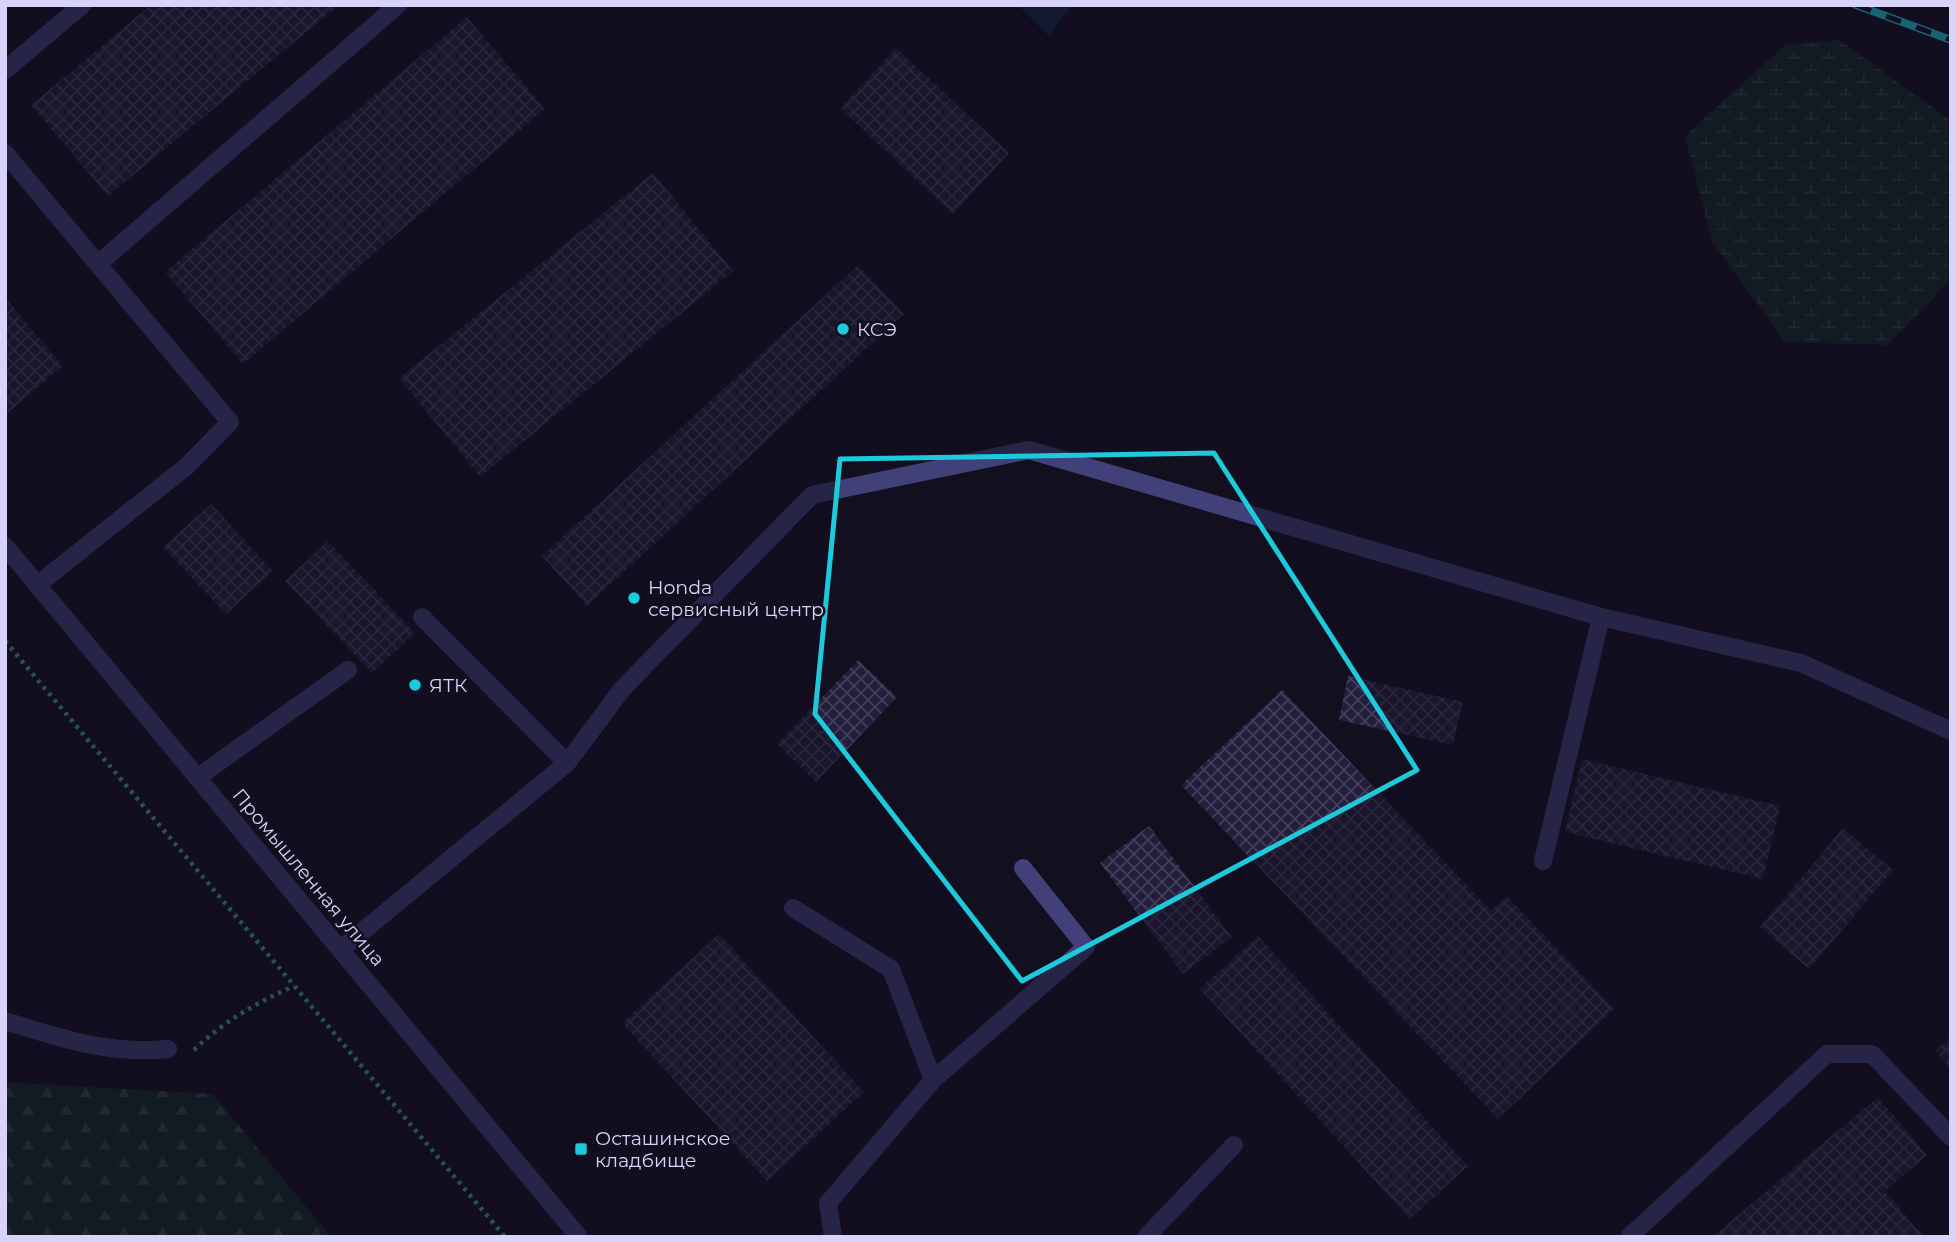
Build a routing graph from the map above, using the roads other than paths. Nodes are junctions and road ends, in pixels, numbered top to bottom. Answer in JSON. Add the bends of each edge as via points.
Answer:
{"nodes":[{"id":1,"x":82,"y":5,"type":"edge"},
{"id":2,"x":398,"y":5,"type":"edge"},
{"id":3,"x":5,"y":70,"type":"edge"},
{"id":4,"x":5,"y":153,"type":"edge"},
{"id":5,"x":98,"y":264,"type":"junction"},
{"id":6,"x":5,"y":546,"type":"edge"},
{"id":7,"x":37,"y":585,"type":"junction"},
{"id":8,"x":422,"y":617,"type":"dead end"},
{"id":9,"x":1601,"y":617,"type":"junction"},
{"id":10,"x":348,"y":670,"type":"dead end"},
{"id":11,"x":1951,"y":731,"type":"edge"},
{"id":12,"x":567,"y":763,"type":"junction"},
{"id":13,"x":198,"y":777,"type":"junction"},
{"id":14,"x":1543,"y":861,"type":"dead end"},
{"id":15,"x":1023,"y":867,"type":"dead end"},
{"id":16,"x":793,"y":908,"type":"dead end"},
{"id":17,"x":341,"y":949,"type":"junction"},
{"id":18,"x":5,"y":1021,"type":"edge"},
{"id":19,"x":168,"y":1049,"type":"road end"},
{"id":20,"x":933,"y":1080,"type":"junction"},
{"id":21,"x":1951,"y":1137,"type":"edge"},
{"id":22,"x":1234,"y":1145,"type":"dead end"},
{"id":23,"x":579,"y":1237,"type":"edge"},
{"id":24,"x":834,"y":1237,"type":"edge"},
{"id":25,"x":1146,"y":1237,"type":"edge"},
{"id":26,"x":1629,"y":1237,"type":"edge"}],
"edges":[{"from":1,"to":3,"type":"street"},
{"from":2,"to":5,"type":"street"},
{"from":4,"to":5,"type":"street"},
{"from":5,"to":7,"type":"street","via":[[230,422],[187,466]]},
{"from":6,"to":7,"type":"street","name":"Промышленная улица"},
{"from":7,"to":13,"type":"street","name":"Промышленная улица"},
{"from":8,"to":12,"type":"street"},
{"from":9,"to":11,"type":"street","via":[[1801,663]]},
{"from":9,"to":12,"type":"street","via":[[1029,450],[812,495],[623,688]]},
{"from":9,"to":14,"type":"street"},
{"from":10,"to":13,"type":"street"},
{"from":12,"to":17,"type":"street"},
{"from":13,"to":17,"type":"street","name":"Промышленная улица"},
{"from":15,"to":20,"type":"street","via":[[1086,947]]},
{"from":16,"to":20,"type":"street","via":[[891,969]]},
{"from":17,"to":23,"type":"street","name":"Промышленная улица"},
{"from":18,"to":19,"type":"street","via":[[90,1047],[140,1052]]},
{"from":20,"to":24,"type":"street","via":[[828,1203]]},
{"from":21,"to":26,"type":"street","via":[[1872,1054],[1827,1054]]},
{"from":22,"to":25,"type":"street"}]}
